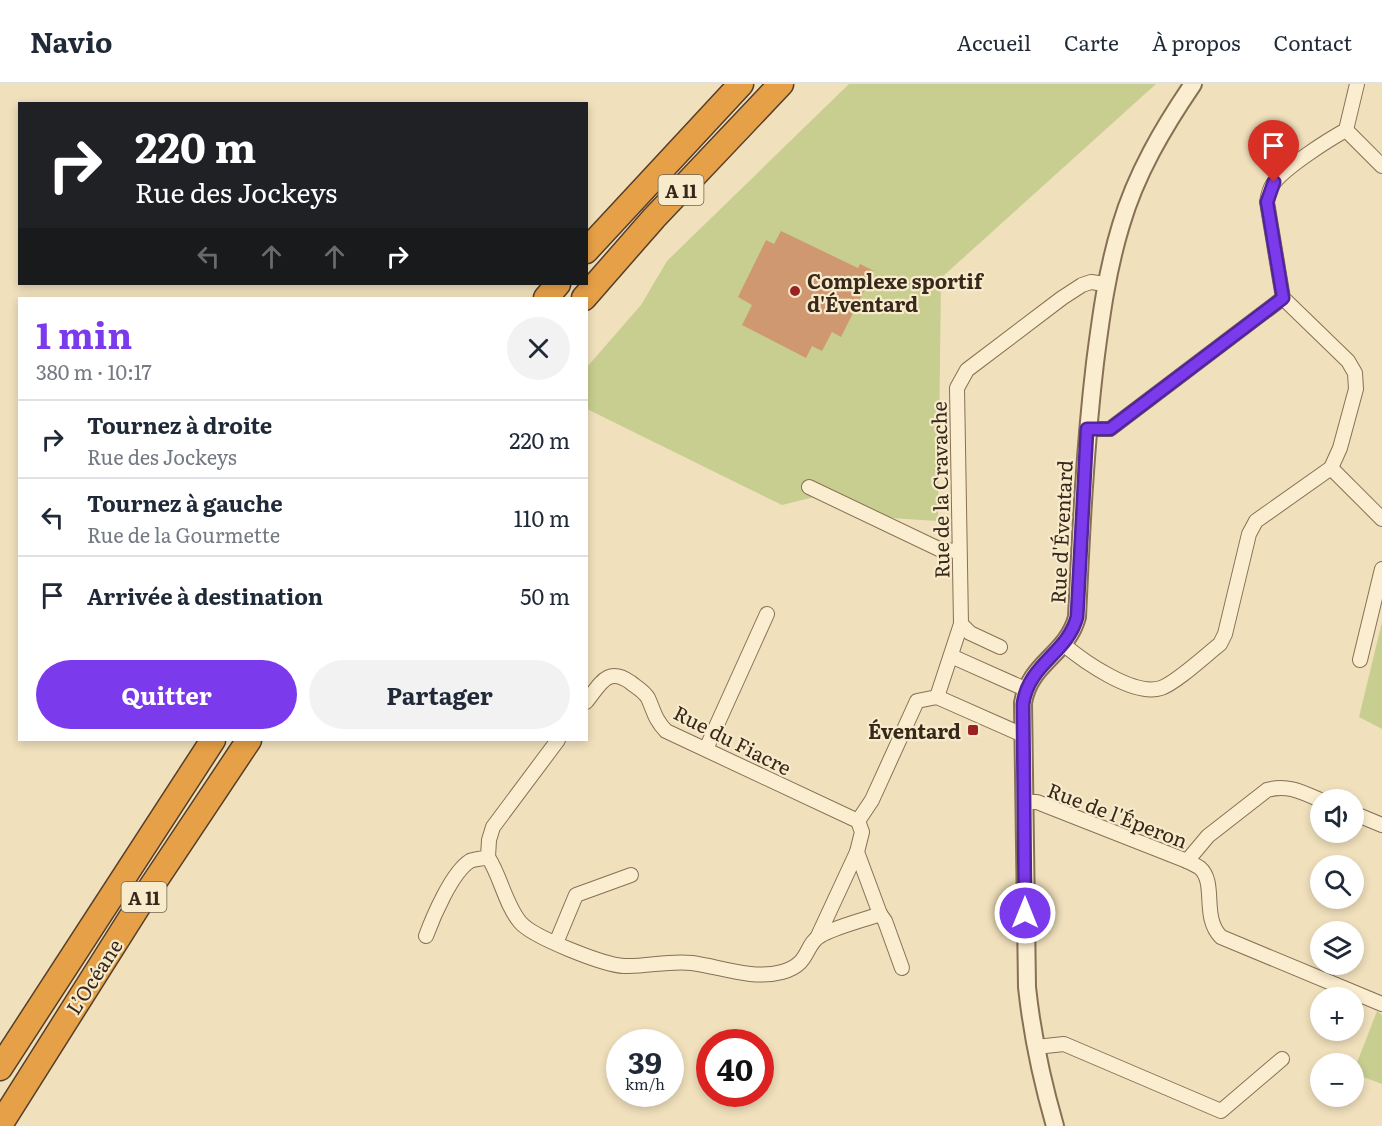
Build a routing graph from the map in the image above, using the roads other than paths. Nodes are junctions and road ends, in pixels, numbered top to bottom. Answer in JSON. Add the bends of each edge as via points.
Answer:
{"nodes":[{"id":1,"x":741,"y":84,"type":"edge"},
{"id":2,"x":782,"y":84,"type":"edge"},
{"id":3,"x":1193,"y":84,"type":"edge"},
{"id":4,"x":1358,"y":84,"type":"edge"},
{"id":5,"x":1346,"y":130,"type":"junction"},
{"id":6,"x":1382,"y":166,"type":"edge"},
{"id":7,"x":588,"y":249,"type":"edge"},
{"id":8,"x":1105,"y":284,"type":"junction"},
{"id":9,"x":557,"y":285,"type":"edge"},
{"id":10,"x":547,"y":297,"type":"edge"},
{"id":11,"x":585,"y":297,"type":"edge"},
{"id":12,"x":1283,"y":298,"type":"junction"},
{"id":13,"x":1087,"y":429,"type":"junction"},
{"id":14,"x":1331,"y":468,"type":"junction"},
{"id":15,"x":809,"y":487,"type":"dead end"},
{"id":16,"x":1382,"y":519,"type":"edge"},
{"id":17,"x":959,"y":551,"type":"junction"},
{"id":18,"x":1382,"y":569,"type":"edge"},
{"id":19,"x":767,"y":614,"type":"dead end"},
{"id":20,"x":962,"y":624,"type":"junction"},
{"id":21,"x":1063,"y":644,"type":"junction"},
{"id":22,"x":1000,"y":647,"type":"dead end"},
{"id":23,"x":951,"y":656,"type":"junction"},
{"id":24,"x":1360,"y":660,"type":"dead end"},
{"id":25,"x":1025,"y":689,"type":"junction"},
{"id":26,"x":937,"y":697,"type":"junction"},
{"id":27,"x":588,"y":700,"type":"edge"},
{"id":28,"x":1023,"y":735,"type":"junction"},
{"id":29,"x":212,"y":741,"type":"edge"},
{"id":30,"x":248,"y":741,"type":"edge"},
{"id":31,"x":557,"y":741,"type":"edge"},
{"id":32,"x":706,"y":749,"type":"junction"},
{"id":33,"x":1310,"y":796,"type":"edge"},
{"id":34,"x":1024,"y":802,"type":"junction"},
{"id":35,"x":1364,"y":818,"type":"edge"},
{"id":36,"x":858,"y":822,"type":"junction"},
{"id":37,"x":1382,"y":825,"type":"edge"},
{"id":38,"x":857,"y":852,"type":"junction"},
{"id":39,"x":488,"y":857,"type":"junction"},
{"id":40,"x":1187,"y":861,"type":"junction"},
{"id":41,"x":631,"y":875,"type":"dead end"},
{"id":42,"x":880,"y":914,"type":"junction"},
{"id":43,"x":426,"y":936,"type":"dead end"},
{"id":44,"x":818,"y":936,"type":"junction"},
{"id":45,"x":556,"y":943,"type":"junction"},
{"id":46,"x":902,"y":968,"type":"dead end"},
{"id":47,"x":1382,"y":1004,"type":"edge"},
{"id":48,"x":1036,"y":1047,"type":"junction"},
{"id":49,"x":1282,"y":1059,"type":"dead end"},
{"id":50,"x":4,"y":1060,"type":"edge"},
{"id":51,"x":4,"y":1118,"type":"edge"},
{"id":52,"x":1055,"y":1126,"type":"edge"}],
"edges":[{"from":1,"to":7,"type":"highway","number":"A 11"},
{"from":2,"to":11,"type":"highway","number":"A 11"},
{"from":3,"to":8,"type":"street","name":"Rue d'Éventard","via":[[1144,165],[1121,224]]},
{"from":4,"to":5,"type":"street"},
{"from":5,"to":6,"type":"street"},
{"from":5,"to":12,"type":"street","via":[[1320,144],[1270,188],[1267,202]]},
{"from":8,"to":13,"type":"street","name":"Rue d'Éventard"},
{"from":8,"to":17,"type":"street","name":"Rue de la Cravache","via":[[1082,285],[967,370],[957,388]]},
{"from":9,"to":10,"type":"highway"},
{"from":12,"to":13,"type":"street","via":[[1110,429]]},
{"from":12,"to":14,"type":"street","via":[[1348,361],[1355,373],[1356,389]]},
{"from":13,"to":21,"type":"street","name":"Rue d'Éventard","via":[[1077,617],[1073,633]]},
{"from":14,"to":16,"type":"street"},
{"from":14,"to":21,"type":"street","via":[[1256,521],[1249,534],[1220,644],[1163,688],[1143,690],[1084,662]]},
{"from":15,"to":17,"type":"street","via":[[941,550]]},
{"from":17,"to":20,"type":"street","name":"Rue de la Cravache"},
{"from":18,"to":24,"type":"street"},
{"from":19,"to":32,"type":"street"},
{"from":20,"to":22,"type":"street","via":[[970,633]]},
{"from":20,"to":23,"type":"street"},
{"from":21,"to":25,"type":"street","name":"Rue d'Éventard","via":[[1034,673]]},
{"from":23,"to":25,"type":"street"},
{"from":23,"to":26,"type":"street"},
{"from":25,"to":28,"type":"street"},
{"from":26,"to":28,"type":"street"},
{"from":26,"to":36,"type":"street","via":[[917,701]]},
{"from":27,"to":32,"type":"street","name":"Rue du Fiacre","via":[[611,675],[621,676],[644,692],[657,722],[666,730]]},
{"from":28,"to":34,"type":"street"},
{"from":29,"to":50,"type":"highway","name":"L’Océane","number":"A 11"},
{"from":30,"to":51,"type":"highway","name":"L’Océane","number":"A 11"},
{"from":31,"to":39,"type":"street","via":[[493,827]]},
{"from":32,"to":36,"type":"street","name":"Rue du Fiacre"},
{"from":33,"to":40,"type":"street","via":[[1279,786],[1267,790],[1208,836]]},
{"from":34,"to":40,"type":"street","name":"Rue de l'Éperon","via":[[1037,802]]},
{"from":34,"to":48,"type":"street","via":[[1027,987]]},
{"from":35,"to":37,"type":"street"},
{"from":36,"to":38,"type":"street","via":[[862,832]]},
{"from":38,"to":42,"type":"street"},
{"from":38,"to":44,"type":"street"},
{"from":39,"to":43,"type":"street","via":[[471,860],[459,871],[437,907]]},
{"from":39,"to":45,"type":"street","via":[[520,923]]},
{"from":40,"to":47,"type":"street","name":"Rue de l'Éperon","via":[[1200,868],[1206,877],[1210,920],[1221,937]]},
{"from":41,"to":45,"type":"street","via":[[576,895]]},
{"from":42,"to":44,"type":"street"},
{"from":42,"to":46,"type":"street"},
{"from":44,"to":45,"type":"street","via":[[801,964],[766,975],[682,963],[621,966]]},
{"from":48,"to":49,"type":"street","via":[[1064,1044],[1221,1111]]},
{"from":48,"to":52,"type":"street"}]}
